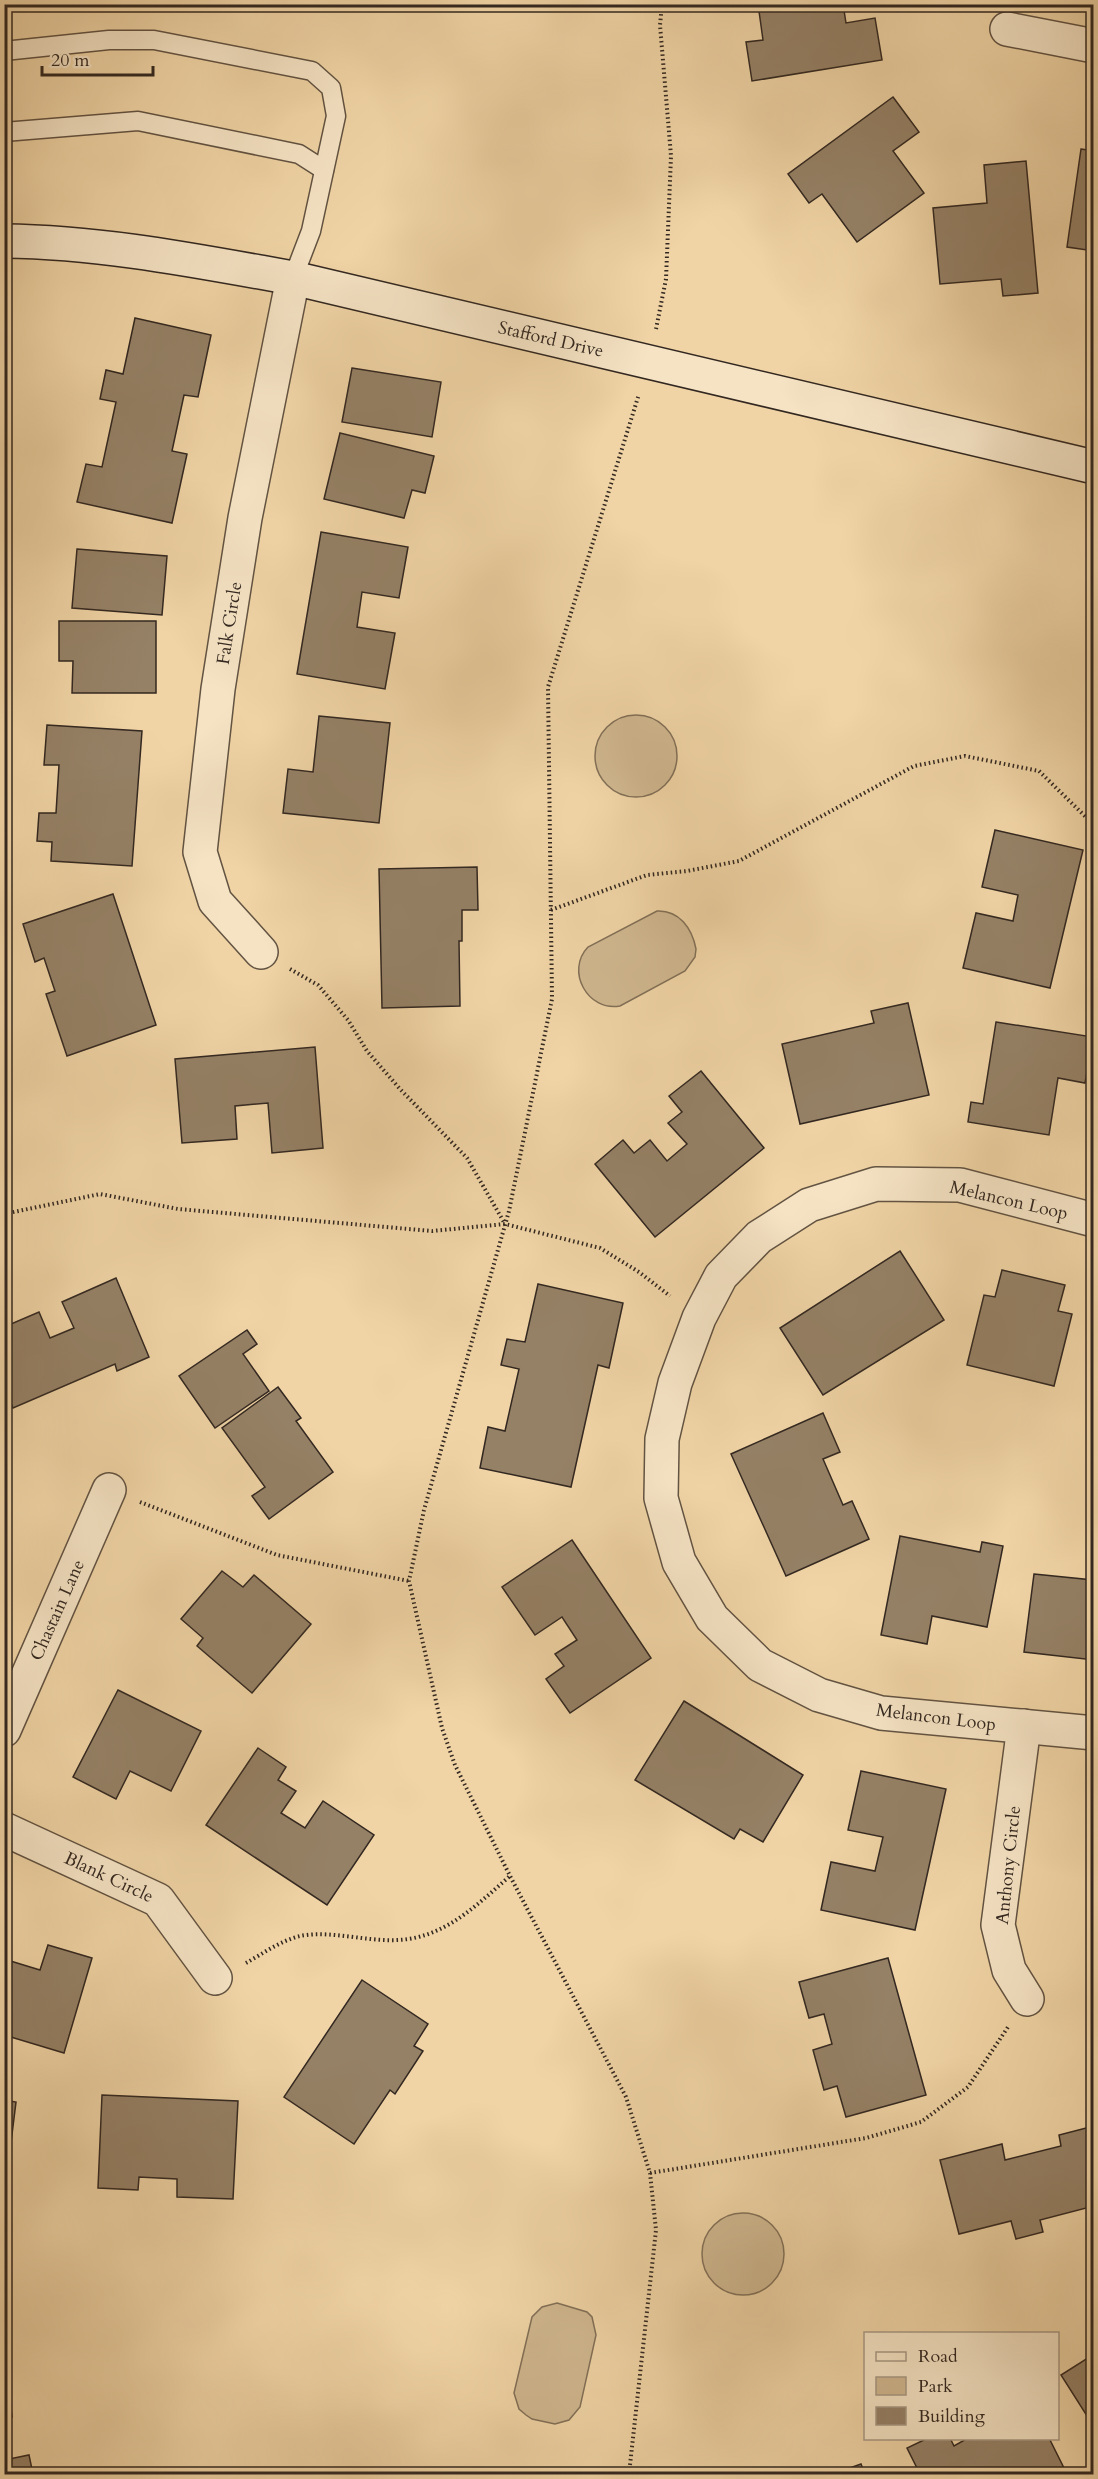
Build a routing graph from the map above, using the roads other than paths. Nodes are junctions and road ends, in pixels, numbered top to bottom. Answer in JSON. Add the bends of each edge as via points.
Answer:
{"nodes":[{"id":1,"x":1007,"y":29,"type":"dead end"},
{"id":2,"x":1094,"y":46,"type":"edge"},
{"id":3,"x":4,"y":51,"type":"edge"},
{"id":4,"x":4,"y":132,"type":"edge"},
{"id":5,"x":324,"y":170,"type":"junction"},
{"id":6,"x":4,"y":241,"type":"edge"},
{"id":7,"x":292,"y":278,"type":"junction"},
{"id":8,"x":1094,"y":467,"type":"edge"},
{"id":9,"x":261,"y":952,"type":"road end"},
{"id":10,"x":1094,"y":1220,"type":"edge"},
{"id":11,"x":110,"y":1490,"type":"road end"},
{"id":12,"x":1024,"y":1726,"type":"junction"},
{"id":13,"x":4,"y":1730,"type":"edge"},
{"id":14,"x":1094,"y":1733,"type":"edge"},
{"id":15,"x":4,"y":1829,"type":"edge"},
{"id":16,"x":215,"y":1978,"type":"road end"},
{"id":17,"x":1027,"y":1999,"type":"road end"}],
"edges":[{"from":1,"to":2,"type":"street"},
{"from":3,"to":5,"type":"lane","via":[[109,40],[154,40],[312,71],[331,88],[336,116]]},
{"from":4,"to":5,"type":"lane","via":[[138,121],[299,154]]},
{"from":5,"to":7,"type":"lane","via":[[311,231]]},
{"from":6,"to":7,"type":"street","name":"Stafford Drive","via":[[171,256]]},
{"from":7,"to":8,"type":"street","name":"Stafford Drive"},
{"from":7,"to":9,"type":"street","name":"Falk Circle","via":[[245,518],[218,689],[200,852],[215,902]]},
{"from":10,"to":12,"type":"street","name":"Melancon Loop","via":[[960,1185],[876,1184],[809,1204],[759,1237],[722,1276],[699,1318],[675,1383],[662,1439],[661,1498],[679,1562],[712,1618],[760,1665],[819,1695],[882,1713]]},
{"from":11,"to":13,"type":"street","name":"Chastain Lane"},
{"from":12,"to":14,"type":"street","name":"Melancon Loop"},
{"from":12,"to":17,"type":"street","name":"Anthony Circle","via":[[998,1924],[1009,1970]]},
{"from":15,"to":16,"type":"street","name":"Blank Circle","via":[[158,1900]]}]}
